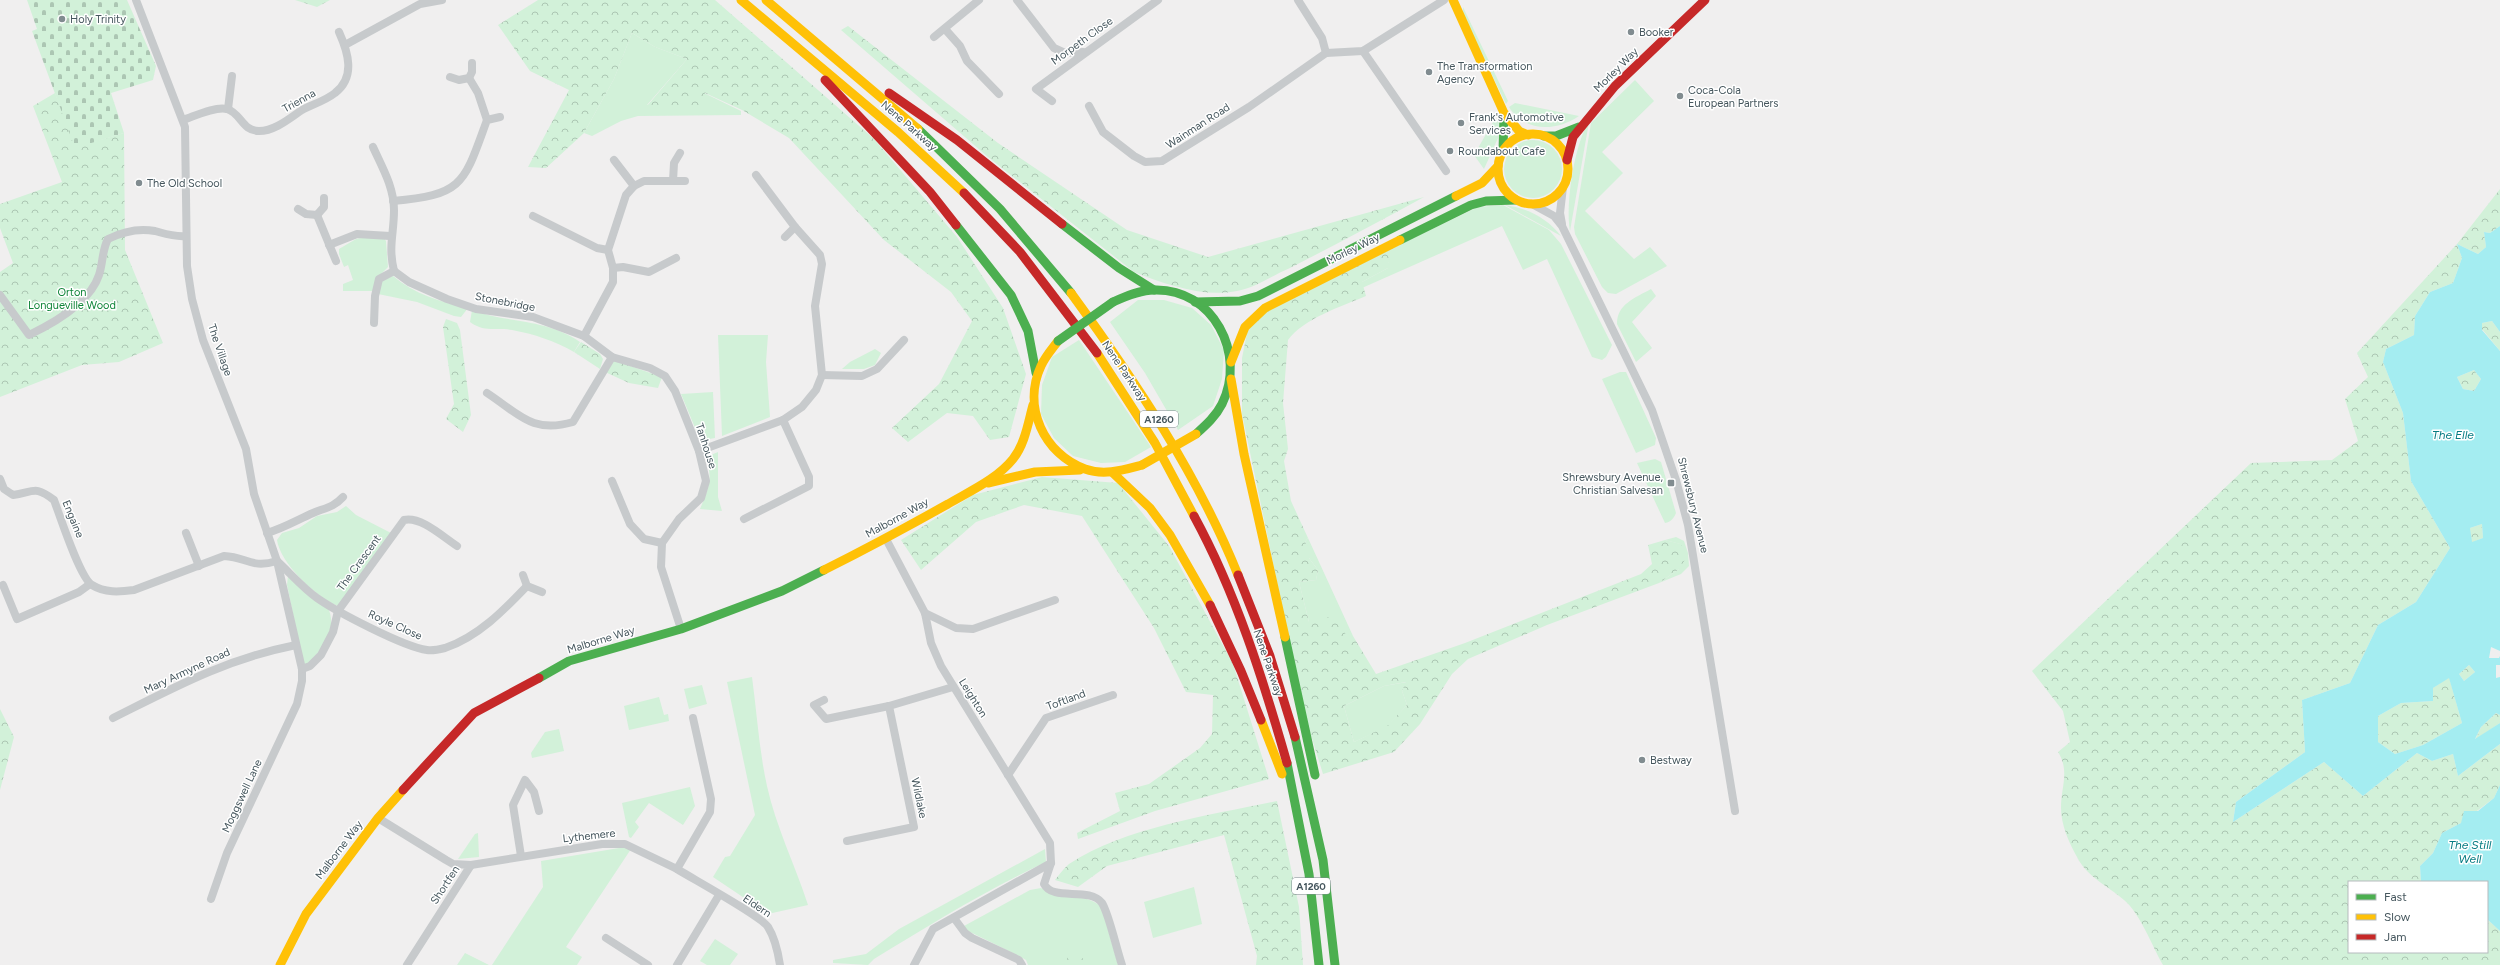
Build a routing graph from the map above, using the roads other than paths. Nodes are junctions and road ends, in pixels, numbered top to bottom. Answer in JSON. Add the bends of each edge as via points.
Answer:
{"nodes":[{"id":1,"x":136,"y":0,"type":"edge"},
{"id":2,"x":442,"y":0,"type":"edge"},
{"id":3,"x":741,"y":0,"type":"edge"},
{"id":4,"x":766,"y":0,"type":"edge"},
{"id":5,"x":979,"y":0,"type":"edge"},
{"id":6,"x":1017,"y":0,"type":"edge"},
{"id":7,"x":1158,"y":0,"type":"edge"},
{"id":8,"x":1298,"y":0,"type":"edge"},
{"id":9,"x":1444,"y":0,"type":"edge"},
{"id":10,"x":1453,"y":0,"type":"edge"},
{"id":11,"x":1705,"y":0,"type":"edge"},
{"id":12,"x":945,"y":29,"type":"junction"},
{"id":13,"x":339,"y":32,"type":"dead end"},
{"id":14,"x":781,"y":34,"type":"junction"},
{"id":15,"x":934,"y":37,"type":"dead end"},
{"id":16,"x":345,"y":45,"type":"junction"},
{"id":17,"x":1090,"y":49,"type":"junction"},
{"id":18,"x":1363,"y":51,"type":"junction"},
{"id":19,"x":1326,"y":53,"type":"junction"},
{"id":20,"x":472,"y":63,"type":"dead end"},
{"id":21,"x":842,"y":63,"type":"junction"},
{"id":22,"x":232,"y":76,"type":"dead end"},
{"id":23,"x":450,"y":77,"type":"dead end"},
{"id":24,"x":468,"y":78,"type":"junction"},
{"id":25,"x":999,"y":94,"type":"dead end"},
{"id":26,"x":1052,"y":101,"type":"dead end"},
{"id":27,"x":1089,"y":106,"type":"dead end"},
{"id":28,"x":228,"y":109,"type":"junction"},
{"id":29,"x":1504,"y":113,"type":"junction"},
{"id":30,"x":500,"y":117,"type":"dead end"},
{"id":31,"x":183,"y":120,"type":"junction"},
{"id":32,"x":487,"y":120,"type":"junction"},
{"id":33,"x":1581,"y":126,"type":"junction"},
{"id":34,"x":1528,"y":135,"type":"junction"},
{"id":35,"x":1543,"y":136,"type":"junction"},
{"id":36,"x":373,"y":147,"type":"dead end"},
{"id":37,"x":680,"y":153,"type":"dead end"},
{"id":38,"x":1502,"y":153,"type":"junction"},
{"id":39,"x":614,"y":160,"type":"dead end"},
{"id":40,"x":1567,"y":160,"type":"junction"},
{"id":41,"x":1498,"y":166,"type":"junction"},
{"id":42,"x":1446,"y":171,"type":"dead end"},
{"id":43,"x":756,"y":175,"type":"dead end"},
{"id":44,"x":673,"y":181,"type":"junction"},
{"id":45,"x":685,"y":181,"type":"dead end"},
{"id":46,"x":634,"y":186,"type":"junction"},
{"id":47,"x":1563,"y":187,"type":"junction"},
{"id":48,"x":324,"y":198,"type":"dead end"},
{"id":49,"x":1516,"y":200,"type":"junction"},
{"id":50,"x":393,"y":201,"type":"junction"},
{"id":51,"x":1532,"y":204,"type":"junction"},
{"id":52,"x":298,"y":209,"type":"dead end"},
{"id":53,"x":317,"y":215,"type":"junction"},
{"id":54,"x":533,"y":216,"type":"dead end"},
{"id":55,"x":1562,"y":226,"type":"junction"},
{"id":56,"x":795,"y":227,"type":"junction"},
{"id":57,"x":186,"y":236,"type":"junction"},
{"id":58,"x":390,"y":236,"type":"junction"},
{"id":59,"x":785,"y":237,"type":"dead end"},
{"id":60,"x":329,"y":245,"type":"junction"},
{"id":61,"x":608,"y":250,"type":"junction"},
{"id":62,"x":676,"y":258,"type":"dead end"},
{"id":63,"x":336,"y":261,"type":"dead end"},
{"id":64,"x":613,"y":268,"type":"junction"},
{"id":65,"x":394,"y":271,"type":"junction"},
{"id":66,"x":1154,"y":290,"type":"junction"},
{"id":67,"x":0,"y":295,"type":"edge"},
{"id":68,"x":1195,"y":302,"type":"junction"},
{"id":69,"x":374,"y":323,"type":"dead end"},
{"id":70,"x":584,"y":336,"type":"junction"},
{"id":71,"x":904,"y":340,"type":"dead end"},
{"id":72,"x":612,"y":357,"type":"junction"},
{"id":73,"x":1231,"y":362,"type":"junction"},
{"id":74,"x":1036,"y":373,"type":"junction"},
{"id":75,"x":822,"y":375,"type":"junction"},
{"id":76,"x":665,"y":376,"type":"joint"},
{"id":77,"x":1231,"y":379,"type":"junction"},
{"id":78,"x":487,"y":393,"type":"dead end"},
{"id":79,"x":1032,"y":405,"type":"junction"},
{"id":80,"x":783,"y":420,"type":"junction"},
{"id":81,"x":699,"y":451,"type":"junction"},
{"id":82,"x":1087,"y":471,"type":"junction"},
{"id":83,"x":1113,"y":473,"type":"junction"},
{"id":84,"x":0,"y":479,"type":"edge"},
{"id":85,"x":612,"y":481,"type":"dead end"},
{"id":86,"x":983,"y":484,"type":"junction"},
{"id":87,"x":343,"y":497,"type":"dead end"},
{"id":88,"x":744,"y":519,"type":"dead end"},
{"id":89,"x":186,"y":533,"type":"dead end"},
{"id":90,"x":267,"y":533,"type":"junction"},
{"id":91,"x":886,"y":539,"type":"junction"},
{"id":92,"x":662,"y":543,"type":"junction"},
{"id":93,"x":457,"y":546,"type":"dead end"},
{"id":94,"x":277,"y":561,"type":"junction"},
{"id":95,"x":199,"y":566,"type":"junction"},
{"id":96,"x":523,"y":574,"type":"dead end"},
{"id":97,"x":90,"y":584,"type":"junction"},
{"id":98,"x":3,"y":585,"type":"dead end"},
{"id":99,"x":527,"y":586,"type":"junction"},
{"id":100,"x":542,"y":592,"type":"dead end"},
{"id":101,"x":1055,"y":600,"type":"dead end"},
{"id":102,"x":338,"y":611,"type":"junction"},
{"id":103,"x":926,"y":613,"type":"junction"},
{"id":104,"x":682,"y":629,"type":"junction"},
{"id":105,"x":296,"y":645,"type":"junction"},
{"id":106,"x":302,"y":669,"type":"junction"},
{"id":107,"x":953,"y":688,"type":"junction"},
{"id":108,"x":1113,"y":695,"type":"dead end"},
{"id":109,"x":824,"y":700,"type":"dead end"},
{"id":110,"x":297,"y":704,"type":"joint"},
{"id":111,"x":889,"y":706,"type":"junction"},
{"id":112,"x":113,"y":718,"type":"dead end"},
{"id":113,"x":693,"y":718,"type":"dead end"},
{"id":114,"x":1008,"y":775,"type":"junction"},
{"id":115,"x":1317,"y":785,"type":"dead end"},
{"id":116,"x":1297,"y":807,"type":"junction"},
{"id":117,"x":1321,"y":808,"type":"dead end"},
{"id":118,"x":1735,"y":811,"type":"dead end"},
{"id":119,"x":539,"y":812,"type":"dead end"},
{"id":120,"x":378,"y":818,"type":"junction"},
{"id":121,"x":847,"y":841,"type":"dead end"},
{"id":122,"x":521,"y":856,"type":"junction"},
{"id":123,"x":1051,"y":863,"type":"junction"},
{"id":124,"x":471,"y":865,"type":"junction"},
{"id":125,"x":1324,"y":867,"type":"junction"},
{"id":126,"x":677,"y":869,"type":"junction"},
{"id":127,"x":719,"y":895,"type":"junction"},
{"id":128,"x":211,"y":899,"type":"dead end"},
{"id":129,"x":954,"y":918,"type":"junction"},
{"id":130,"x":606,"y":938,"type":"dead end"},
{"id":131,"x":280,"y":965,"type":"edge"},
{"id":132,"x":407,"y":965,"type":"edge"},
{"id":133,"x":648,"y":965,"type":"edge"},
{"id":134,"x":677,"y":965,"type":"edge"},
{"id":135,"x":780,"y":965,"type":"edge"},
{"id":136,"x":914,"y":965,"type":"edge"},
{"id":137,"x":1022,"y":965,"type":"edge"},
{"id":138,"x":1122,"y":965,"type":"edge"},
{"id":139,"x":1319,"y":965,"type":"edge"},
{"id":140,"x":1335,"y":965,"type":"edge"}],
"edges":[{"from":1,"to":31,"type":"street","name":"The Village"},
{"from":2,"to":16,"type":"street","via":[[420,4]]},
{"from":3,"to":14,"type":"main road","name":"Nene Parkway","number":"A1260"},
{"from":4,"to":21,"type":"main road","name":"Nene Parkway","number":"A1260"},
{"from":5,"to":12,"type":"street"},
{"from":6,"to":17,"type":"street","via":[[1054,48],[1065,53],[1078,54]]},
{"from":7,"to":17,"type":"street","name":"Morpeth Close"},
{"from":8,"to":19,"type":"street","via":[[1322,38]]},
{"from":9,"to":18,"type":"street"},
{"from":10,"to":29,"type":"main road"},
{"from":11,"to":33,"type":"main road","name":"Morley Way","via":[[1616,86]]},
{"from":12,"to":15,"type":"street"},
{"from":12,"to":25,"type":"street","via":[[960,46],[967,61]]},
{"from":13,"to":16,"type":"street","name":"Trienna"},
{"from":14,"to":74,"type":"main road","via":[[930,192],[976,248],[1021,312],[1028,331]]},
{"from":14,"to":116,"type":"main road","name":"Nene Parkway","number":"A1260","via":[[906,138],[989,218],[1035,270],[1102,358],[1173,472],[1211,548],[1257,663],[1280,738]]},
{"from":16,"to":28,"type":"street","name":"Trienna","via":[[348,51],[349,70],[344,84],[336,93],[291,119],[266,130],[257,131],[247,129],[236,114]]},
{"from":17,"to":26,"type":"street","name":"Morpeth Close","via":[[1036,89]]},
{"from":18,"to":19,"type":"street"},
{"from":18,"to":42,"type":"street"},
{"from":19,"to":27,"type":"street","name":"Wainman Road","via":[[1249,107],[1162,161],[1145,162],[1134,156],[1103,132]]},
{"from":20,"to":24,"type":"street","via":[[472,72]]},
{"from":21,"to":66,"type":"main road","via":[[924,114],[1095,252]]},
{"from":21,"to":125,"type":"main road","name":"Nene Parkway","number":"A1260","via":[[955,162],[1005,214],[1083,306],[1155,412],[1186,465],[1225,543],[1254,611],[1304,770]]},
{"from":22,"to":28,"type":"street"},
{"from":23,"to":24,"type":"street","via":[[459,80]]},
{"from":24,"to":32,"type":"street","via":[[478,93]]},
{"from":28,"to":31,"type":"street"},
{"from":29,"to":34,"type":"main road","via":[[1519,131]]},
{"from":29,"to":38,"type":"main road","via":[[1505,141]]},
{"from":30,"to":32,"type":"street"},
{"from":31,"to":57,"type":"street","name":"The Village"},
{"from":32,"to":50,"type":"street","via":[[468,170],[456,186],[422,198]]},
{"from":33,"to":35,"type":"main road","name":"Morley Way","via":[[1556,136]]},
{"from":33,"to":40,"type":"main road","name":"Morley Way","via":[[1573,137]]},
{"from":34,"to":35,"type":"main road"},
{"from":34,"to":38,"type":"main road","via":[[1513,141]]},
{"from":35,"to":40,"type":"main road","via":[[1558,145]]},
{"from":36,"to":50,"type":"street","via":[[392,189]]},
{"from":37,"to":44,"type":"street","via":[[674,163]]},
{"from":38,"to":41,"type":"main road"},
{"from":39,"to":46,"type":"street"},
{"from":40,"to":47,"type":"main road","via":[[1567,177]]},
{"from":41,"to":49,"type":"main road","via":[[1504,189]]},
{"from":41,"to":68,"type":"main road","name":"Morley Way","via":[[1482,183],[1258,296],[1240,301]]},
{"from":43,"to":56,"type":"street"},
{"from":44,"to":45,"type":"street"},
{"from":44,"to":46,"type":"street","via":[[644,181]]},
{"from":46,"to":61,"type":"street","via":[[626,195]]},
{"from":47,"to":51,"type":"main road","via":[[1550,200]]},
{"from":47,"to":55,"type":"street","name":"Shrewsbury Avenue","via":[[1560,213]]},
{"from":48,"to":53,"type":"street","via":[[324,207]]},
{"from":49,"to":51,"type":"main road"},
{"from":49,"to":73,"type":"main road","name":"Morley Way","via":[[1486,201],[1471,205],[1274,302],[1256,313],[1243,328]]},
{"from":50,"to":58,"type":"street"},
{"from":51,"to":55,"type":"street","name":"Shrewsbury Avenue","via":[[1554,216]]},
{"from":52,"to":53,"type":"street","via":[[306,214]]},
{"from":53,"to":60,"type":"street"},
{"from":54,"to":61,"type":"street","via":[[597,248]]},
{"from":55,"to":118,"type":"street","name":"Shrewsbury Avenue","via":[[1652,410],[1676,480],[1689,533]]},
{"from":56,"to":59,"type":"street"},
{"from":56,"to":75,"type":"street","via":[[820,255],[822,264],[815,306]]},
{"from":57,"to":67,"type":"street","via":[[173,237],[142,230],[117,234],[108,239],[100,275],[89,293],[58,319],[29,335]]},
{"from":57,"to":90,"type":"street","name":"The Village","via":[[192,299],[203,340],[246,449],[254,494]]},
{"from":58,"to":60,"type":"street","via":[[357,234]]},
{"from":58,"to":65,"type":"street","via":[[390,256]]},
{"from":60,"to":63,"type":"street"},
{"from":61,"to":64,"type":"street"},
{"from":62,"to":64,"type":"street","via":[[649,272],[623,267]]},
{"from":64,"to":70,"type":"street","via":[[613,282]]},
{"from":65,"to":69,"type":"street","via":[[379,279],[375,296]]},
{"from":65,"to":70,"type":"street","name":"Stonebridge","via":[[409,282],[476,309],[533,317]]},
{"from":66,"to":68,"type":"main road","via":[[1175,294]]},
{"from":66,"to":74,"type":"main road","bridge":true,"via":[[1132,293],[1113,302],[1058,341]]},
{"from":68,"to":73,"type":"main road","via":[[1220,328],[1229,348]]},
{"from":70,"to":72,"type":"street","name":"Stonebridge"},
{"from":71,"to":75,"type":"street","via":[[877,370],[862,376]]},
{"from":72,"to":76,"type":"street","name":"Stonebridge","via":[[650,368]]},
{"from":72,"to":78,"type":"street","via":[[573,422],[555,428],[535,425]]},
{"from":73,"to":77,"type":"main road"},
{"from":74,"to":79,"type":"main road"},
{"from":75,"to":80,"type":"street","via":[[816,390],[802,407]]},
{"from":76,"to":81,"type":"street","name":"Tanhouse","via":[[675,391]]},
{"from":77,"to":83,"type":"main road","name":"Malborne Way","bridge":true,"via":[[1228,392],[1216,416],[1196,434],[1142,465]]},
{"from":77,"to":115,"type":"main road","via":[[1244,454]]},
{"from":79,"to":82,"type":"main road","via":[[1041,434],[1050,446],[1060,457]]},
{"from":79,"to":86,"type":"main road","name":"Malborne Way","via":[[1025,436],[1013,459]]},
{"from":80,"to":81,"type":"street"},
{"from":80,"to":88,"type":"street","via":[[809,477],[809,486]]},
{"from":81,"to":92,"type":"street","name":"Tanhouse","via":[[706,481],[701,498],[678,519]]},
{"from":82,"to":83,"type":"main road","name":"Malborne Way"},
{"from":82,"to":86,"type":"main road","name":"Malborne Way","via":[[1061,469],[1035,472]]},
{"from":83,"to":116,"type":"main road","via":[[1150,508],[1170,535],[1210,605],[1241,671],[1273,756]]},
{"from":84,"to":97,"type":"street","name":"Engaine","via":[[4,489],[13,495],[33,489],[45,493],[54,500],[82,571]]},
{"from":85,"to":92,"type":"street","via":[[630,524],[644,539]]},
{"from":86,"to":91,"type":"main road","name":"Malborne Way"},
{"from":87,"to":90,"type":"street","via":[[335,505],[289,527]]},
{"from":89,"to":95,"type":"street"},
{"from":90,"to":94,"type":"street","name":"The Village"},
{"from":91,"to":103,"type":"street","name":"Leighton"},
{"from":91,"to":104,"type":"main road","name":"Malborne Way","via":[[782,591]]},
{"from":92,"to":104,"type":"street","name":"Tanhouse","via":[[660,567]]},
{"from":93,"to":102,"type":"street","name":"The Crescent","via":[[418,521],[410,518],[404,520]]},
{"from":94,"to":95,"type":"street","via":[[254,565],[236,557],[224,556]]},
{"from":94,"to":102,"type":"street","name":"Royle Close","via":[[316,597]]},
{"from":94,"to":105,"type":"street","name":"The Village"},
{"from":95,"to":97,"type":"street","via":[[134,590],[104,590]]},
{"from":96,"to":99,"type":"street"},
{"from":97,"to":98,"type":"street","via":[[79,592],[18,619]]},
{"from":99,"to":100,"type":"street"},
{"from":99,"to":102,"type":"street","name":"Royle Close","via":[[498,615],[463,640],[444,648],[428,650],[409,645]]},
{"from":101,"to":103,"type":"street","via":[[973,629],[956,628]]},
{"from":102,"to":106,"type":"street","name":"The Crescent","via":[[333,632],[321,656],[310,666]]},
{"from":103,"to":107,"type":"street","name":"Leighton","via":[[931,643]]},
{"from":104,"to":120,"type":"main road","name":"Malborne Way","via":[[569,661],[474,713]]},
{"from":105,"to":106,"type":"street","name":"The Village"},
{"from":105,"to":112,"type":"street","name":"Mary Armyne Road","via":[[254,654],[205,672]]},
{"from":106,"to":110,"type":"street","name":"The Village"},
{"from":107,"to":111,"type":"street"},
{"from":107,"to":114,"type":"street","name":"Leighton"},
{"from":108,"to":114,"type":"street","name":"Toftland","via":[[1046,718]]},
{"from":109,"to":111,"type":"street","via":[[814,705],[826,719]]},
{"from":110,"to":128,"type":"street","name":"Moggswell Lane","via":[[226,853]]},
{"from":111,"to":121,"type":"street","name":"Wildlake","via":[[914,827]]},
{"from":113,"to":126,"type":"street","via":[[712,799],[710,812]]},
{"from":114,"to":123,"type":"street","name":"Leighton","via":[[1050,843]]},
{"from":116,"to":139,"type":"main road","name":"Nene Parkway","number":"A1260","via":[[1312,890]]},
{"from":117,"to":125,"type":"main road","via":[[1325,831]]},
{"from":119,"to":122,"type":"street","via":[[534,792],[526,780],[513,804]]},
{"from":120,"to":124,"type":"street","name":"Shortfen","via":[[453,864]]},
{"from":120,"to":131,"type":"main road","name":"Malborne Way","via":[[306,914]]},
{"from":122,"to":124,"type":"street","name":"Lythemere"},
{"from":122,"to":126,"type":"street","name":"Lythemere","via":[[602,844],[625,844]]},
{"from":123,"to":129,"type":"street"},
{"from":123,"to":138,"type":"street","name":"Leighton","via":[[1045,887],[1053,892],[1094,896],[1103,904]]},
{"from":124,"to":132,"type":"street","name":"Shortfen"},
{"from":125,"to":140,"type":"main road","name":"Nene Parkway","number":"A1260"},
{"from":126,"to":127,"type":"street","name":"Eldern"},
{"from":127,"to":134,"type":"street"},
{"from":127,"to":135,"type":"street","name":"Eldern","via":[[768,926]]},
{"from":129,"to":136,"type":"street","via":[[933,929]]},
{"from":129,"to":137,"type":"street","via":[[965,933],[1019,960]]},
{"from":130,"to":133,"type":"street"}]}
